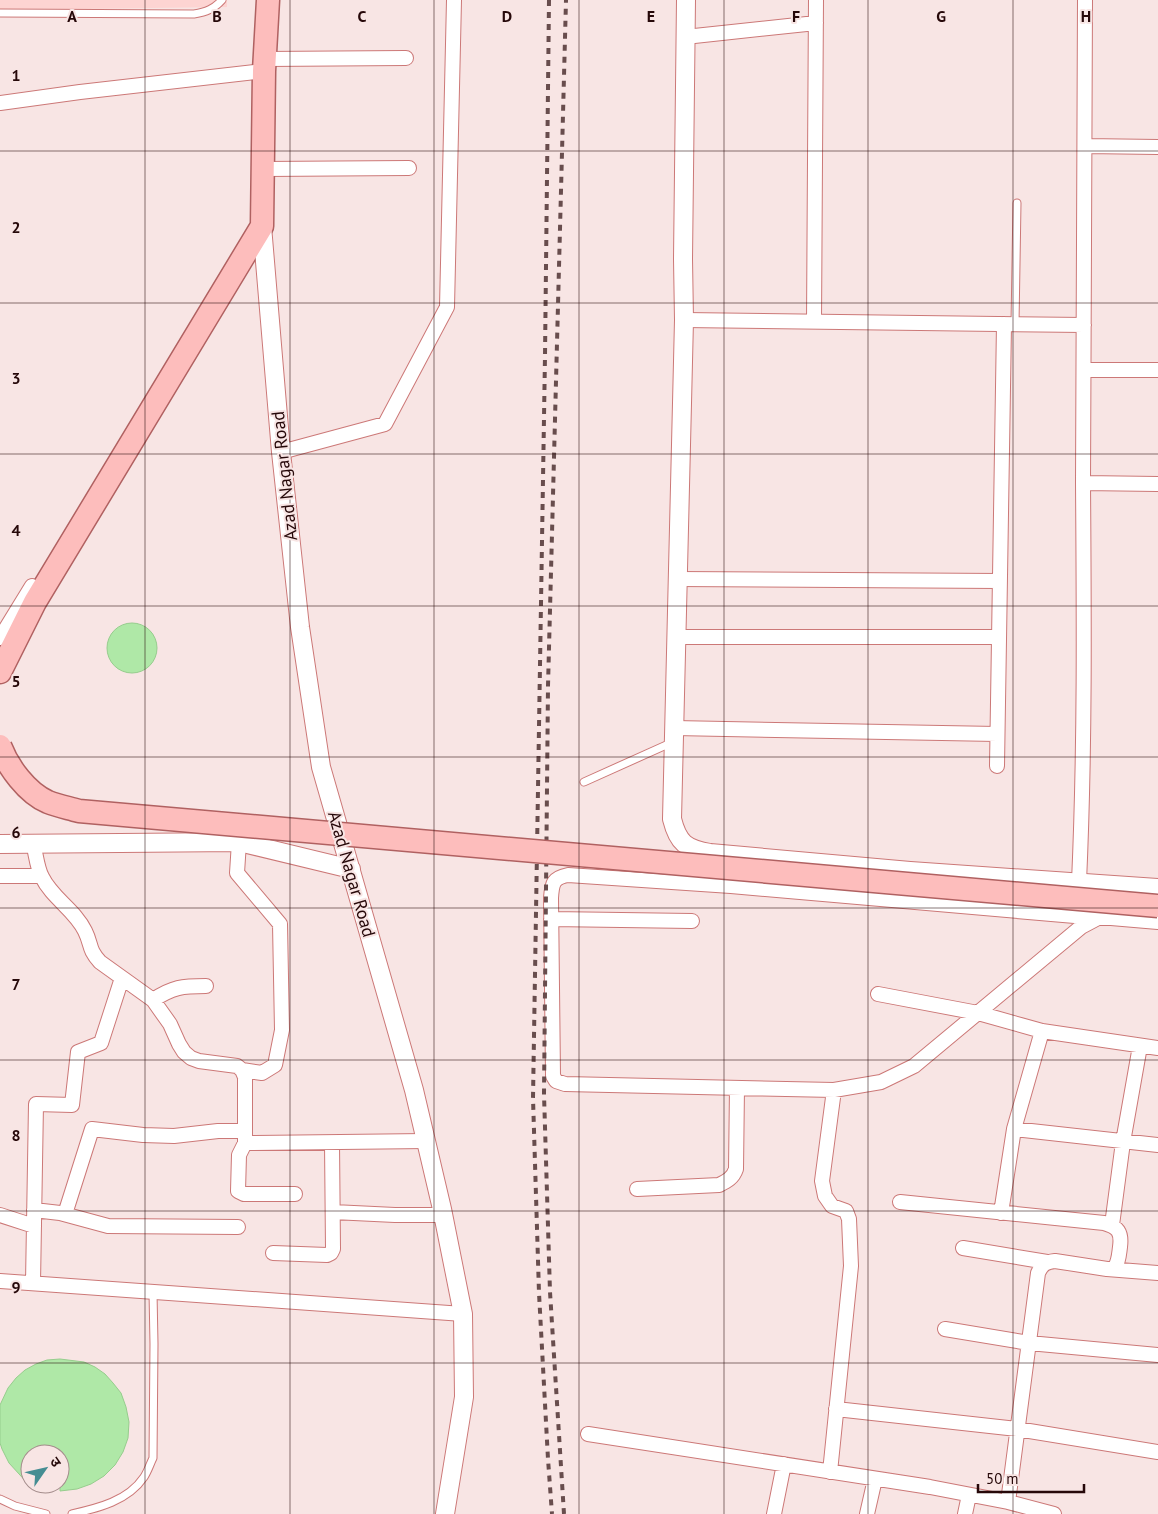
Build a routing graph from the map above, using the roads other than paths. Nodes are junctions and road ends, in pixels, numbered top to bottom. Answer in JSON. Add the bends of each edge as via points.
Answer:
{"nodes":[{"id":1,"x":222,"y":0,"type":"edge"},
{"id":2,"x":268,"y":0,"type":"edge"},
{"id":3,"x":454,"y":0,"type":"edge"},
{"id":4,"x":686,"y":0,"type":"edge"},
{"id":5,"x":816,"y":0,"type":"edge"},
{"id":6,"x":1085,"y":0,"type":"edge"},
{"id":7,"x":0,"y":13,"type":"edge"},
{"id":8,"x":816,"y":23,"type":"junction"},
{"id":9,"x":685,"y":38,"type":"junction"},
{"id":10,"x":406,"y":58,"type":"dead end"},
{"id":11,"x":265,"y":65,"type":"junction"},
{"id":12,"x":0,"y":103,"type":"edge"},
{"id":13,"x":1085,"y":146,"type":"junction"},
{"id":14,"x":1158,"y":147,"type":"edge"},
{"id":15,"x":409,"y":168,"type":"dead end"},
{"id":16,"x":264,"y":169,"type":"junction"},
{"id":17,"x":1017,"y":203,"type":"dead end"},
{"id":18,"x":262,"y":226,"type":"junction"},
{"id":19,"x":684,"y":320,"type":"junction"},
{"id":20,"x":814,"y":322,"type":"junction"},
{"id":21,"x":1010,"y":324,"type":"junction"},
{"id":22,"x":1084,"y":325,"type":"junction"},
{"id":23,"x":1084,"y":370,"type":"junction"},
{"id":24,"x":1158,"y":370,"type":"edge"},
{"id":25,"x":281,"y":452,"type":"junction"},
{"id":26,"x":1083,"y":483,"type":"junction"},
{"id":27,"x":1158,"y":484,"type":"edge"},
{"id":28,"x":678,"y":579,"type":"junction"},
{"id":29,"x":1000,"y":580,"type":"junction"},
{"id":30,"x":676,"y":637,"type":"junction"},
{"id":31,"x":999,"y":637,"type":"junction"},
{"id":32,"x":5,"y":644,"type":"edge"},
{"id":33,"x":0,"y":672,"type":"edge"},
{"id":34,"x":997,"y":734,"type":"junction"},
{"id":35,"x":674,"y":735,"type":"junction"},
{"id":36,"x":0,"y":746,"type":"edge"},
{"id":37,"x":997,"y":766,"type":"dead end"},
{"id":38,"x":584,"y":782,"type":"dead end"},
{"id":39,"x":239,"y":842,"type":"junction"},
{"id":40,"x":33,"y":843,"type":"junction"},
{"id":41,"x":0,"y":844,"type":"edge"},
{"id":42,"x":351,"y":869,"type":"junction"},
{"id":43,"x":0,"y":876,"type":"edge"},
{"id":44,"x":41,"y":876,"type":"junction"},
{"id":45,"x":1079,"y":882,"type":"junction"},
{"id":46,"x":1158,"y":888,"type":"edge"},
{"id":47,"x":1158,"y":906,"type":"edge"},
{"id":48,"x":1098,"y":918,"type":"junction"},
{"id":49,"x":552,"y":920,"type":"junction"},
{"id":50,"x":692,"y":921,"type":"dead end"},
{"id":51,"x":1158,"y":922,"type":"edge"},
{"id":52,"x":122,"y":978,"type":"junction"},
{"id":53,"x":206,"y":986,"type":"dead end"},
{"id":54,"x":878,"y":994,"type":"dead end"},
{"id":55,"x":153,"y":1000,"type":"junction"},
{"id":56,"x":978,"y":1013,"type":"junction"},
{"id":57,"x":1042,"y":1031,"type":"junction"},
{"id":58,"x":1140,"y":1046,"type":"junction"},
{"id":59,"x":1158,"y":1048,"type":"edge"},
{"id":60,"x":242,"y":1070,"type":"junction"},
{"id":61,"x":737,"y":1088,"type":"junction"},
{"id":62,"x":834,"y":1090,"type":"junction"},
{"id":63,"x":1014,"y":1129,"type":"junction"},
{"id":64,"x":245,"y":1137,"type":"junction"},
{"id":65,"x":426,"y":1141,"type":"junction"},
{"id":66,"x":332,"y":1142,"type":"junction"},
{"id":67,"x":1123,"y":1142,"type":"junction"},
{"id":68,"x":1158,"y":1145,"type":"edge"},
{"id":69,"x":637,"y":1189,"type":"dead end"},
{"id":70,"x":296,"y":1194,"type":"dead end"},
{"id":71,"x":900,"y":1202,"type":"dead end"},
{"id":72,"x":34,"y":1210,"type":"junction"},
{"id":73,"x":333,"y":1212,"type":"junction"},
{"id":74,"x":1000,"y":1212,"type":"junction"},
{"id":75,"x":66,"y":1214,"type":"junction"},
{"id":76,"x":0,"y":1215,"type":"edge"},
{"id":77,"x":443,"y":1215,"type":"junction"},
{"id":78,"x":34,"y":1226,"type":"junction"},
{"id":79,"x":1112,"y":1226,"type":"junction"},
{"id":80,"x":238,"y":1227,"type":"dead end"},
{"id":81,"x":963,"y":1248,"type":"dead end"},
{"id":82,"x":274,"y":1254,"type":"dead end"},
{"id":83,"x":1047,"y":1262,"type":"junction"},
{"id":84,"x":1107,"y":1269,"type":"junction"},
{"id":85,"x":1158,"y":1273,"type":"edge"},
{"id":86,"x":0,"y":1281,"type":"edge"},
{"id":87,"x":33,"y":1283,"type":"junction"},
{"id":88,"x":153,"y":1292,"type":"junction"},
{"id":89,"x":463,"y":1314,"type":"junction"},
{"id":90,"x":945,"y":1330,"type":"dead end"},
{"id":91,"x":1029,"y":1343,"type":"junction"},
{"id":92,"x":1158,"y":1355,"type":"edge"},
{"id":93,"x":836,"y":1408,"type":"junction"},
{"id":94,"x":1017,"y":1429,"type":"junction"},
{"id":95,"x":588,"y":1434,"type":"dead end"},
{"id":96,"x":1158,"y":1452,"type":"edge"},
{"id":97,"x":784,"y":1464,"type":"junction"},
{"id":98,"x":830,"y":1472,"type":"junction"},
{"id":99,"x":875,"y":1479,"type":"junction"},
{"id":100,"x":970,"y":1494,"type":"junction"},
{"id":101,"x":0,"y":1499,"type":"edge"},
{"id":102,"x":1008,"y":1502,"type":"junction"},
{"id":103,"x":46,"y":1514,"type":"edge"},
{"id":104,"x":72,"y":1514,"type":"edge"},
{"id":105,"x":445,"y":1514,"type":"edge"},
{"id":106,"x":774,"y":1514,"type":"edge"},
{"id":107,"x":868,"y":1514,"type":"edge"},
{"id":108,"x":965,"y":1514,"type":"edge"},
{"id":109,"x":1054,"y":1514,"type":"edge"}],
"edges":[{"from":1,"to":7,"type":"lane","via":[[216,7],[194,14]]},
{"from":2,"to":11,"type":"main road"},
{"from":3,"to":25,"type":"street","via":[[447,307],[386,424]]},
{"from":4,"to":9,"type":"street"},
{"from":5,"to":8,"type":"street"},
{"from":6,"to":13,"type":"street"},
{"from":8,"to":9,"type":"street"},
{"from":8,"to":20,"type":"street"},
{"from":9,"to":19,"type":"street"},
{"from":10,"to":11,"type":"street"},
{"from":11,"to":12,"type":"street"},
{"from":11,"to":16,"type":"main road"},
{"from":13,"to":14,"type":"street"},
{"from":13,"to":22,"type":"street"},
{"from":15,"to":16,"type":"street"},
{"from":16,"to":18,"type":"main road"},
{"from":17,"to":21,"type":"lane"},
{"from":18,"to":25,"type":"street","name":"Azad Nagar Road"},
{"from":18,"to":32,"type":"main road","via":[[35,602]]},
{"from":19,"to":20,"type":"street"},
{"from":19,"to":28,"type":"street"},
{"from":20,"to":21,"type":"street"},
{"from":21,"to":22,"type":"street"},
{"from":21,"to":29,"type":"street"},
{"from":22,"to":23,"type":"street"},
{"from":23,"to":24,"type":"street"},
{"from":23,"to":26,"type":"street"},
{"from":25,"to":42,"type":"street","name":"Azad Nagar Road","via":[[300,627],[321,767]]},
{"from":26,"to":27,"type":"street"},
{"from":26,"to":45,"type":"street","via":[[1083,784]]},
{"from":28,"to":29,"type":"street"},
{"from":28,"to":30,"type":"street"},
{"from":29,"to":31,"type":"street"},
{"from":30,"to":31,"type":"street"},
{"from":30,"to":35,"type":"street"},
{"from":31,"to":34,"type":"street"},
{"from":32,"to":33,"type":"main road"},
{"from":34,"to":35,"type":"street"},
{"from":34,"to":37,"type":"street"},
{"from":35,"to":38,"type":"lane"},
{"from":35,"to":45,"type":"street","via":[[672,820],[676,834],[696,851],[910,871]]},
{"from":36,"to":47,"type":"main road","bridge":true,"via":[[24,785],[48,802],[79,811]]},
{"from":39,"to":40,"type":"street"},
{"from":39,"to":42,"type":"street"},
{"from":39,"to":60,"type":"street","via":[[237,873],[280,924],[281,944],[282,1030],[275,1065],[262,1073]]},
{"from":40,"to":41,"type":"street"},
{"from":40,"to":44,"type":"street"},
{"from":42,"to":65,"type":"street","name":"Azad Nagar Road"},
{"from":43,"to":44,"type":"street"},
{"from":44,"to":52,"type":"street","via":[[85,932],[92,954]]},
{"from":45,"to":46,"type":"street"},
{"from":48,"to":49,"type":"street","via":[[568,875],[556,880],[552,887]]},
{"from":48,"to":51,"type":"street"},
{"from":48,"to":56,"type":"street","via":[[1081,927]]},
{"from":49,"to":50,"type":"street"},
{"from":49,"to":61,"type":"street","via":[[552,1071],[556,1081],[565,1084]]},
{"from":52,"to":55,"type":"street"},
{"from":52,"to":72,"type":"street","via":[[101,1043],[78,1052],[72,1105],[36,1104]]},
{"from":53,"to":55,"type":"street","via":[[179,987]]},
{"from":54,"to":56,"type":"street"},
{"from":55,"to":60,"type":"street","via":[[184,1052],[191,1058],[237,1066]]},
{"from":56,"to":57,"type":"street"},
{"from":56,"to":62,"type":"street","via":[[900,1074],[881,1082]]},
{"from":57,"to":58,"type":"street"},
{"from":57,"to":63,"type":"street"},
{"from":58,"to":59,"type":"street"},
{"from":58,"to":67,"type":"street"},
{"from":60,"to":64,"type":"street","via":[[245,1077]]},
{"from":61,"to":62,"type":"street"},
{"from":61,"to":69,"type":"street","via":[[734,1175],[719,1185]]},
{"from":62,"to":93,"type":"street","via":[[822,1181],[825,1196],[832,1206],[846,1211],[849,1219],[851,1266]]},
{"from":63,"to":67,"type":"street"},
{"from":63,"to":74,"type":"street"},
{"from":64,"to":66,"type":"street"},
{"from":64,"to":70,"type":"street","via":[[238,1164],[240,1193]]},
{"from":64,"to":75,"type":"street","via":[[218,1132],[174,1136],[92,1129]]},
{"from":65,"to":66,"type":"street"},
{"from":65,"to":77,"type":"street","name":"Azad Nagar Road"},
{"from":66,"to":73,"type":"street"},
{"from":67,"to":68,"type":"street"},
{"from":67,"to":79,"type":"street"},
{"from":71,"to":74,"type":"street"},
{"from":72,"to":75,"type":"street"},
{"from":72,"to":78,"type":"street"},
{"from":73,"to":77,"type":"street"},
{"from":73,"to":82,"type":"street","via":[[334,1243],[327,1255]]},
{"from":74,"to":79,"type":"street"},
{"from":75,"to":80,"type":"street","via":[[108,1226]]},
{"from":76,"to":78,"type":"street"},
{"from":77,"to":89,"type":"street","name":"Azad Nagar Road"},
{"from":78,"to":87,"type":"street"},
{"from":79,"to":84,"type":"street","via":[[1121,1237],[1119,1261],[1115,1267]]},
{"from":81,"to":83,"type":"street"},
{"from":83,"to":84,"type":"street"},
{"from":83,"to":91,"type":"street","via":[[1038,1273]]},
{"from":84,"to":85,"type":"street"},
{"from":86,"to":87,"type":"street"},
{"from":87,"to":88,"type":"street"},
{"from":88,"to":89,"type":"street"},
{"from":88,"to":104,"type":"lane","via":[[153,1458],[145,1476],[133,1490],[101,1507]]},
{"from":89,"to":105,"type":"street","name":"Azad Nagar Road","via":[[464,1397]]},
{"from":90,"to":91,"type":"street"},
{"from":91,"to":92,"type":"street"},
{"from":91,"to":94,"type":"street"},
{"from":93,"to":94,"type":"street"},
{"from":93,"to":98,"type":"street"},
{"from":94,"to":96,"type":"street"},
{"from":94,"to":102,"type":"street"},
{"from":95,"to":97,"type":"street"},
{"from":97,"to":98,"type":"street"},
{"from":97,"to":106,"type":"street"},
{"from":98,"to":99,"type":"street"},
{"from":99,"to":100,"type":"street"},
{"from":99,"to":107,"type":"street"},
{"from":100,"to":102,"type":"street"},
{"from":100,"to":108,"type":"street"},
{"from":101,"to":103,"type":"lane"},
{"from":102,"to":109,"type":"street"}]}
